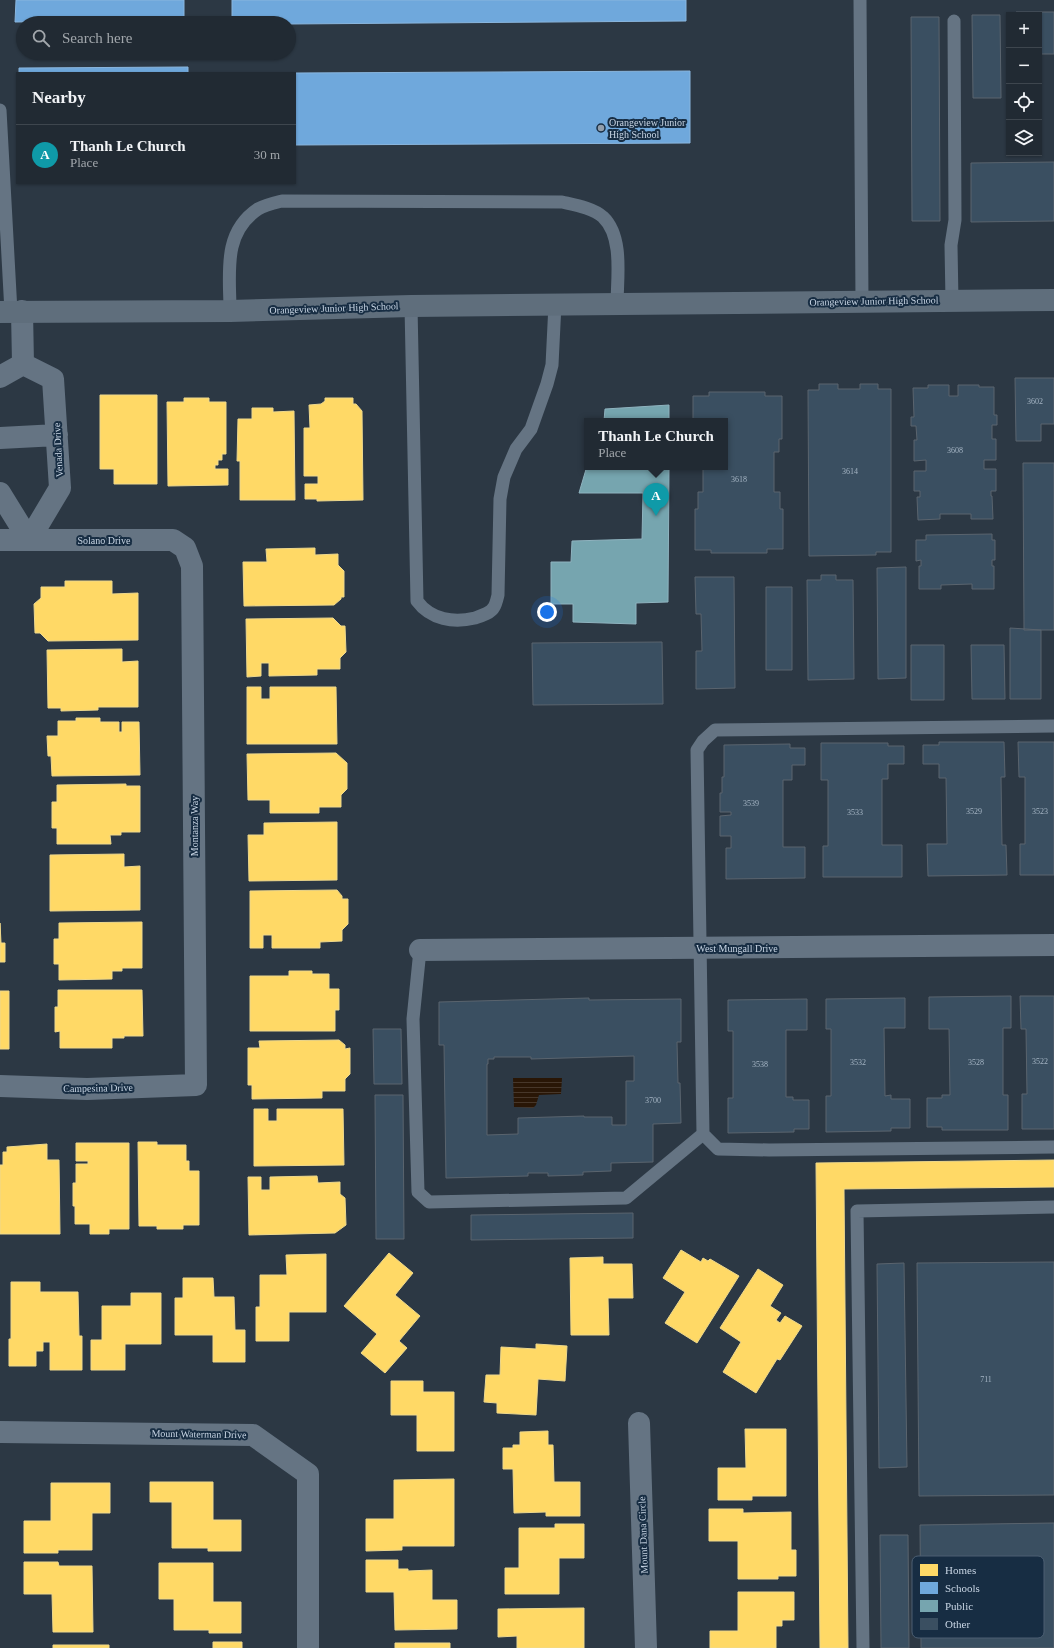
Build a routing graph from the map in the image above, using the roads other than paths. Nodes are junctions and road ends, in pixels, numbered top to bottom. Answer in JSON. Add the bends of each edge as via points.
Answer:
{"nodes":[{"id":1,"x":860,"y":0,"type":"edge"},
{"id":2,"x":954,"y":21,"type":"dead end"},
{"id":3,"x":0,"y":110,"type":"edge"},
{"id":4,"x":1054,"y":300,"type":"edge"},
{"id":5,"x":952,"y":301,"type":"junction"},
{"id":6,"x":862,"y":302,"type":"junction"},
{"id":7,"x":555,"y":304,"type":"junction"},
{"id":8,"x":617,"y":304,"type":"junction"},
{"id":9,"x":411,"y":306,"type":"junction"},
{"id":10,"x":11,"y":312,"type":"edge"},
{"id":11,"x":230,"y":312,"type":"junction"},
{"id":12,"x":23,"y":364,"type":"junction"},
{"id":13,"x":0,"y":377,"type":"edge"},
{"id":14,"x":57,"y":435,"type":"junction"},
{"id":15,"x":0,"y":438,"type":"edge"},
{"id":16,"x":0,"y":493,"type":"edge"},
{"id":17,"x":0,"y":540,"type":"edge"},
{"id":18,"x":29,"y":540,"type":"junction"},
{"id":19,"x":192,"y":566,"type":"joint"},
{"id":20,"x":1054,"y":726,"type":"edge"},
{"id":21,"x":1054,"y":945,"type":"edge"},
{"id":22,"x":699,"y":948,"type":"junction"},
{"id":23,"x":420,"y":950,"type":"joint"},
{"id":24,"x":196,"y":1085,"type":"joint"},
{"id":25,"x":0,"y":1086,"type":"edge"},
{"id":26,"x":702,"y":1134,"type":"junction"},
{"id":27,"x":1054,"y":1147,"type":"edge"},
{"id":28,"x":1054,"y":1207,"type":"edge"},
{"id":29,"x":639,"y":1423,"type":"dead end"},
{"id":30,"x":0,"y":1432,"type":"edge"},
{"id":31,"x":308,"y":1648,"type":"edge"},
{"id":32,"x":646,"y":1648,"type":"edge"},
{"id":33,"x":863,"y":1648,"type":"edge"}],
"edges":[{"from":1,"to":6,"type":"lane"},
{"from":2,"to":5,"type":"lane","via":[[955,220],[951,245]]},
{"from":3,"to":10,"type":"lane"},
{"from":4,"to":5,"type":"main road","name":"Orangeview Junior High School"},
{"from":5,"to":6,"type":"main road","name":"Orangeview Junior High School"},
{"from":6,"to":8,"type":"main road","name":"Orangeview Junior High School"},
{"from":7,"to":8,"type":"main road","name":"Orangeview Junior High School"},
{"from":7,"to":9,"type":"main road","name":"Orangeview Junior High School"},
{"from":7,"to":9,"type":"lane","via":[[552,365],[547,384],[531,429],[516,448],[504,477],[500,499],[498,596],[494,608],[482,616],[462,621],[443,619],[429,612],[422,607],[416,597]]},
{"from":8,"to":11,"type":"lane","via":[[617,250],[612,231],[603,217],[586,209],[562,202],[282,201],[259,209],[243,222],[234,238],[230,255]]},
{"from":9,"to":11,"type":"main road","name":"Orangeview Junior High School"},
{"from":10,"to":11,"type":"main road","name":"Orangeview Junior High School"},
{"from":10,"to":12,"type":"street"},
{"from":12,"to":13,"type":"street"},
{"from":12,"to":14,"type":"street","name":"Venada Drive","via":[[53,379]]},
{"from":14,"to":15,"type":"street"},
{"from":14,"to":18,"type":"street","name":"Venada Drive","via":[[60,488]]},
{"from":16,"to":18,"type":"street"},
{"from":17,"to":18,"type":"street","name":"Solano Drive"},
{"from":18,"to":19,"type":"street","name":"Solano Drive","via":[[173,540],[185,548]]},
{"from":19,"to":24,"type":"street","name":"Montanza Way"},
{"from":20,"to":22,"type":"lane","via":[[715,730],[702,741],[697,750]]},
{"from":21,"to":22,"type":"street","name":"West Mungall Drive"},
{"from":22,"to":23,"type":"street","name":"West Mungall Drive"},
{"from":22,"to":26,"type":"lane"},
{"from":23,"to":26,"type":"lane","via":[[413,1018],[418,1192],[429,1202],[626,1198]]},
{"from":24,"to":25,"type":"street","name":"Campesina Drive","via":[[87,1089]]},
{"from":26,"to":27,"type":"lane","via":[[718,1149]]},
{"from":28,"to":33,"type":"lane","via":[[857,1212]]},
{"from":29,"to":32,"type":"street","name":"Mount Dana Circle"},
{"from":30,"to":31,"type":"street","name":"Mount Waterman Drive","via":[[253,1435],[308,1474]]}]}
